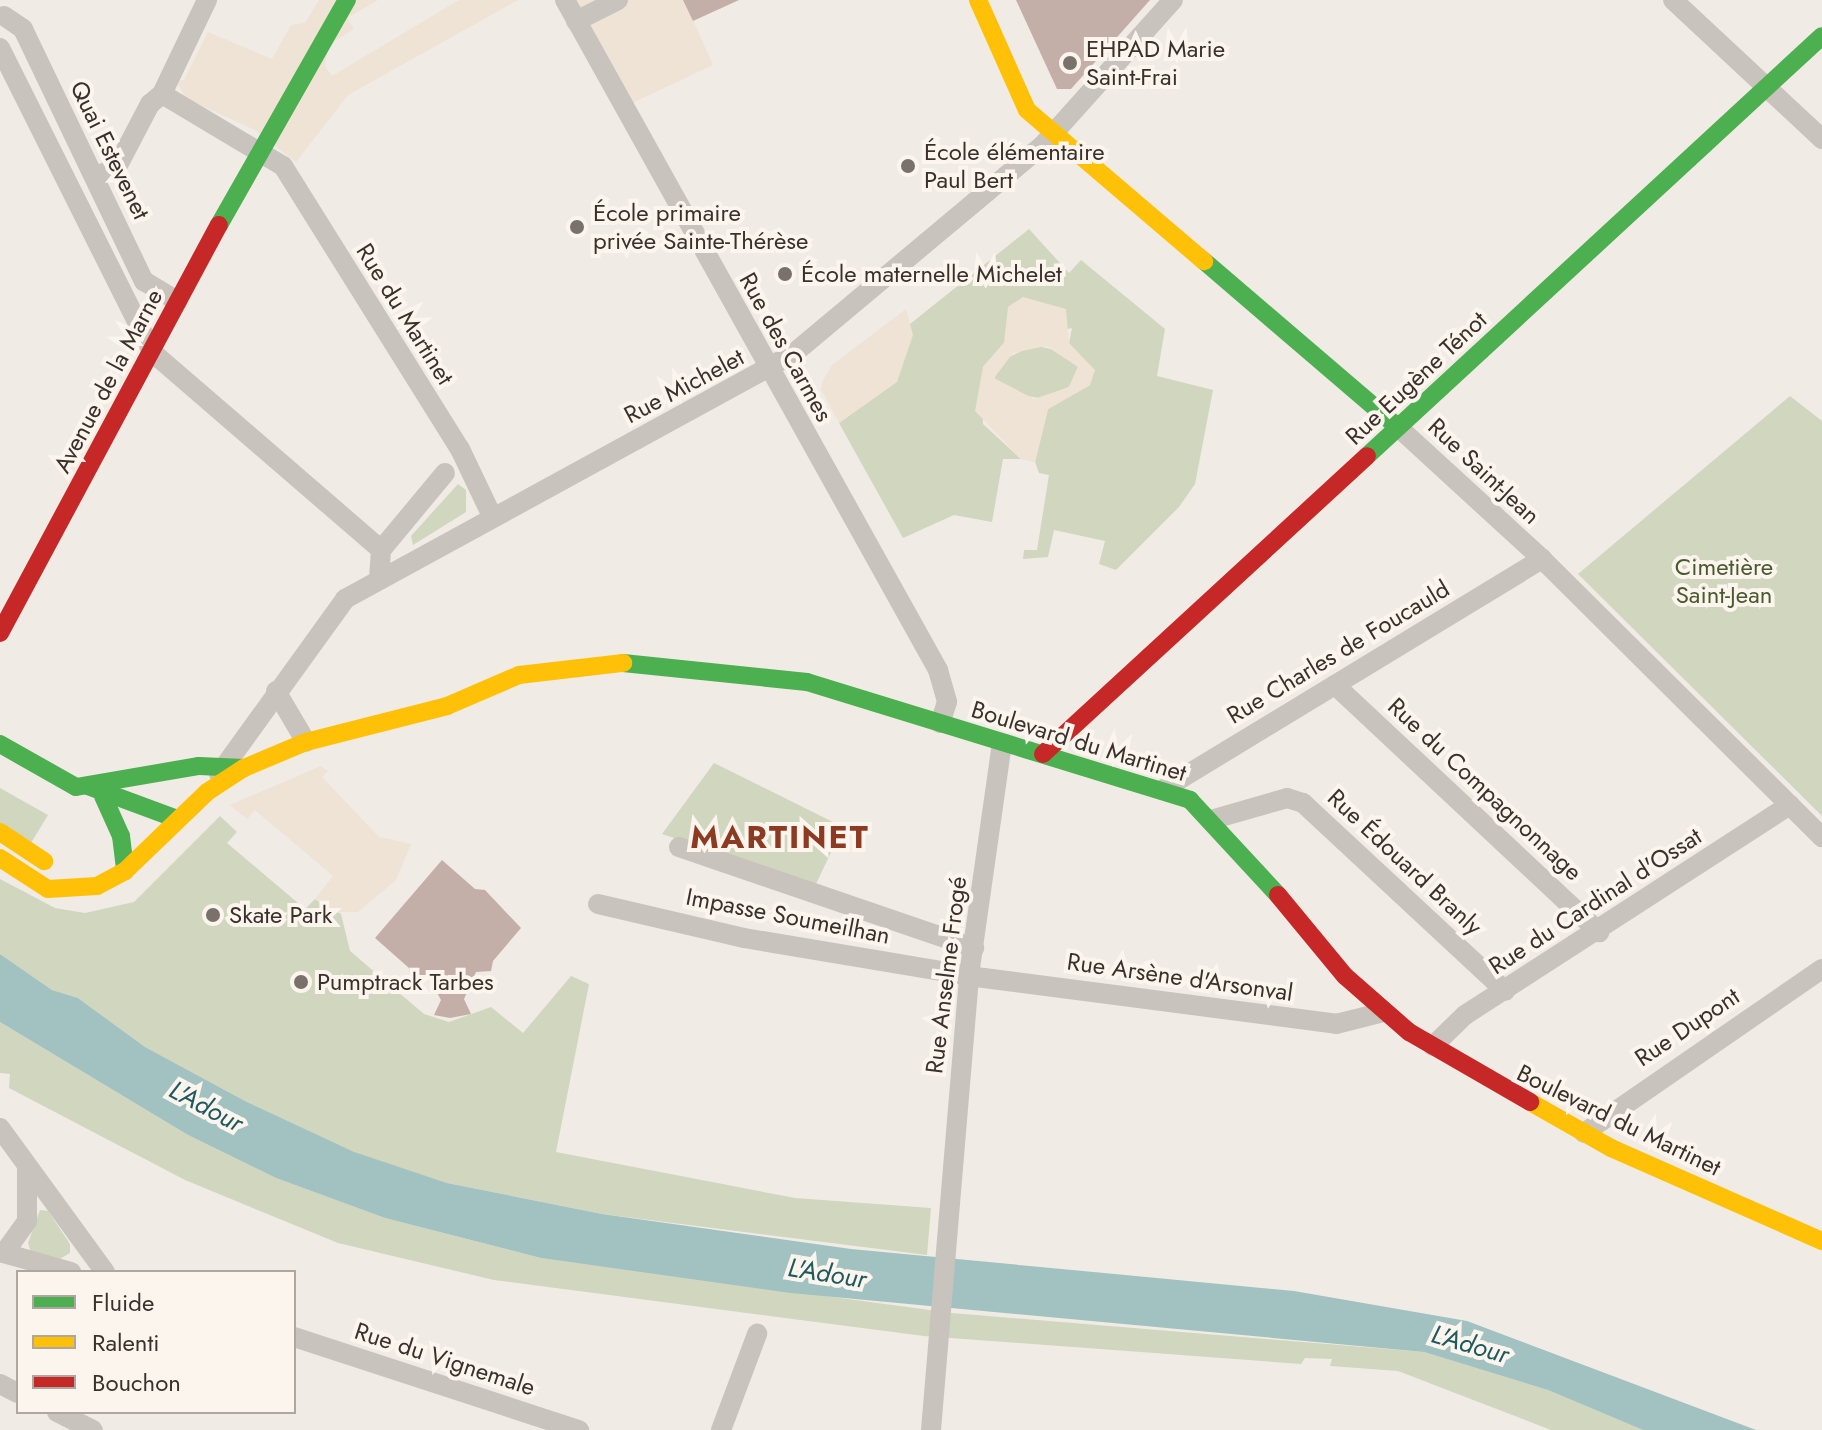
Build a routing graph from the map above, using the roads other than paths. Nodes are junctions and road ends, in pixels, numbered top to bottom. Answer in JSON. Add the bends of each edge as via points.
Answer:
{"nodes":[{"id":1,"x":207,"y":0,"type":"edge"},
{"id":2,"x":347,"y":0,"type":"edge"},
{"id":3,"x":565,"y":0,"type":"edge"},
{"id":4,"x":618,"y":0,"type":"edge"},
{"id":5,"x":978,"y":0,"type":"edge"},
{"id":6,"x":1173,"y":0,"type":"edge"},
{"id":7,"x":1673,"y":0,"type":"edge"},
{"id":8,"x":5,"y":13,"type":"edge"},
{"id":9,"x":576,"y":21,"type":"junction"},
{"id":10,"x":1822,"y":36,"type":"edge"},
{"id":11,"x":0,"y":48,"type":"edge"},
{"id":12,"x":1764,"y":89,"type":"junction"},
{"id":13,"x":162,"y":94,"type":"junction"},
{"id":14,"x":1054,"y":134,"type":"junction"},
{"id":15,"x":1822,"y":139,"type":"edge"},
{"id":16,"x":260,"y":151,"type":"junction"},
{"id":17,"x":95,"y":177,"type":"junction"},
{"id":18,"x":177,"y":301,"type":"junction"},
{"id":19,"x":152,"y":352,"type":"junction"},
{"id":20,"x":768,"y":370,"type":"junction"},
{"id":21,"x":1398,"y":427,"type":"junction"},
{"id":22,"x":445,"y":473,"type":"dead end"},
{"id":23,"x":492,"y":516,"type":"junction"},
{"id":24,"x":381,"y":550,"type":"junction"},
{"id":25,"x":1542,"y":559,"type":"junction"},
{"id":26,"x":379,"y":576,"type":"junction"},
{"id":27,"x":0,"y":633,"type":"edge"},
{"id":28,"x":1335,"y":685,"type":"junction"},
{"id":29,"x":276,"y":691,"type":"junction"},
{"id":30,"x":940,"y":723,"type":"junction"},
{"id":31,"x":306,"y":742,"type":"junction"},
{"id":32,"x":1002,"y":743,"type":"junction"},
{"id":33,"x":0,"y":744,"type":"edge"},
{"id":34,"x":1043,"y":754,"type":"junction"},
{"id":35,"x":234,"y":768,"type":"junction"},
{"id":36,"x":1162,"y":790,"type":"junction"},
{"id":37,"x":96,"y":791,"type":"junction"},
{"id":38,"x":207,"y":792,"type":"joint"},
{"id":39,"x":1790,"y":805,"type":"junction"},
{"id":40,"x":177,"y":819,"type":"junction"},
{"id":41,"x":1214,"y":819,"type":"junction"},
{"id":42,"x":0,"y":832,"type":"edge"},
{"id":43,"x":1822,"y":837,"type":"edge"},
{"id":44,"x":679,"y":847,"type":"dead end"},
{"id":45,"x":0,"y":858,"type":"edge"},
{"id":46,"x":125,"y":871,"type":"junction"},
{"id":47,"x":70,"y":889,"type":"junction"},
{"id":48,"x":598,"y":904,"type":"dead end"},
{"id":49,"x":1599,"y":932,"type":"junction"},
{"id":50,"x":974,"y":948,"type":"junction"},
{"id":51,"x":1822,"y":969,"type":"edge"},
{"id":52,"x":969,"y":975,"type":"junction"},
{"id":53,"x":1505,"y":991,"type":"junction"},
{"id":54,"x":1384,"y":1012,"type":"junction"},
{"id":55,"x":1433,"y":1046,"type":"junction"},
{"id":56,"x":0,"y":1128,"type":"edge"},
{"id":57,"x":1584,"y":1133,"type":"junction"},
{"id":58,"x":27,"y":1164,"type":"junction"},
{"id":59,"x":1822,"y":1241,"type":"edge"},
{"id":60,"x":2,"y":1253,"type":"edge"},
{"id":61,"x":64,"y":1270,"type":"edge"},
{"id":62,"x":104,"y":1270,"type":"edge"},
{"id":63,"x":757,"y":1334,"type":"dead end"},
{"id":64,"x":296,"y":1338,"type":"edge"},
{"id":65,"x":61,"y":1414,"type":"edge"},
{"id":66,"x":93,"y":1430,"type":"edge"},
{"id":67,"x":579,"y":1430,"type":"edge"},
{"id":68,"x":721,"y":1430,"type":"edge"},
{"id":69,"x":931,"y":1430,"type":"edge"}],
"edges":[{"from":1,"to":13,"type":"street"},
{"from":2,"to":16,"type":"main road","name":"Avenue de la Marne"},
{"from":3,"to":9,"type":"street","name":"Rue des Carmes"},
{"from":4,"to":9,"type":"street"},
{"from":5,"to":14,"type":"main road","name":"Rue Saint-Jean","via":[[1018,97]]},
{"from":6,"to":14,"type":"street","name":"Rue Michelet"},
{"from":7,"to":12,"type":"street"},
{"from":8,"to":17,"type":"street","name":"Quai Estevenet","via":[[23,29]]},
{"from":9,"to":20,"type":"street","name":"Rue des Carmes"},
{"from":10,"to":12,"type":"main road","name":"Rue Eugène Ténot"},
{"from":11,"to":19,"type":"street","name":"Quai Estevenet"},
{"from":12,"to":15,"type":"street"},
{"from":12,"to":21,"type":"main road","name":"Rue Eugène Ténot"},
{"from":13,"to":16,"type":"street","name":"Rue du Martinet"},
{"from":13,"to":17,"type":"street","via":[[150,104],[117,167]]},
{"from":14,"to":20,"type":"street","name":"Rue Michelet","via":[[921,252]]},
{"from":14,"to":21,"type":"main road","name":"Rue Saint-Jean"},
{"from":16,"to":18,"type":"main road","name":"Avenue de la Marne"},
{"from":16,"to":23,"type":"street","name":"Rue du Martinet","via":[[283,166],[460,449]]},
{"from":17,"to":18,"type":"street","name":"Quai Estevenet","via":[[144,281]]},
{"from":18,"to":19,"type":"main road","name":"Avenue de la Marne"},
{"from":19,"to":24,"type":"street"},
{"from":19,"to":27,"type":"main road","name":"Avenue de la Marne"},
{"from":20,"to":23,"type":"street","name":"Rue Michelet"},
{"from":20,"to":30,"type":"street","name":"Rue des Carmes","via":[[938,670],[947,702]]},
{"from":21,"to":25,"type":"street","name":"Rue Saint-Jean"},
{"from":21,"to":34,"type":"main road","name":"Rue Eugène Ténot"},
{"from":22,"to":24,"type":"street"},
{"from":23,"to":26,"type":"street","name":"Rue Michelet"},
{"from":24,"to":26,"type":"street"},
{"from":25,"to":28,"type":"street","name":"Rue Charles de Foucauld"},
{"from":25,"to":39,"type":"street","name":"Rue Saint-Jean"},
{"from":26,"to":29,"type":"street","name":"Rue Michelet","via":[[326,619]]},
{"from":28,"to":36,"type":"street","name":"Rue Charles de Foucauld"},
{"from":28,"to":49,"type":"street","name":"Rue du Compagnonnage"},
{"from":29,"to":31,"type":"street"},
{"from":29,"to":35,"type":"street","name":"Rue Michelet"},
{"from":30,"to":31,"type":"main road","name":"Boulevard du Martinet","via":[[807,682],[603,660],[519,675],[447,706]]},
{"from":30,"to":32,"type":"main road","name":"Boulevard du Martinet"},
{"from":31,"to":35,"type":"main road","name":"Boulevard du Martinet"},
{"from":32,"to":34,"type":"main road","name":"Boulevard du Martinet"},
{"from":32,"to":50,"type":"street","name":"Rue Anselme Frogé"},
{"from":33,"to":37,"type":"main road","via":[[62,783]]},
{"from":34,"to":36,"type":"main road","name":"Boulevard du Martinet"},
{"from":35,"to":37,"type":"main road","name":"Boulevard du Martinet","via":[[111,776]]},
{"from":35,"to":38,"type":"street","name":"Rue Michelet"},
{"from":36,"to":41,"type":"main road","name":"Boulevard du Martinet"},
{"from":37,"to":40,"type":"main road"},
{"from":37,"to":46,"type":"main road","via":[[121,836]]},
{"from":38,"to":40,"type":"main road"},
{"from":39,"to":43,"type":"street","name":"Rue Saint-Jean"},
{"from":39,"to":49,"type":"street","name":"Rue du Cardinal d'Ossat"},
{"from":40,"to":46,"type":"main road"},
{"from":41,"to":53,"type":"street","name":"Rue Édouard Branly","via":[[1287,798],[1303,803]]},
{"from":41,"to":54,"type":"main road","name":"Boulevard du Martinet","via":[[1345,976]]},
{"from":42,"to":47,"type":"main road","via":[[58,869]]},
{"from":44,"to":50,"type":"street"},
{"from":45,"to":47,"type":"main road","via":[[48,889]]},
{"from":46,"to":47,"type":"main road","via":[[97,886]]},
{"from":48,"to":52,"type":"street","name":"Impasse Soumeilhan","via":[[744,938]]},
{"from":49,"to":53,"type":"street","name":"Rue du Cardinal d'Ossat"},
{"from":50,"to":52,"type":"street","name":"Rue Anselme Frogé"},
{"from":51,"to":57,"type":"street","name":"Rue Dupont"},
{"from":52,"to":54,"type":"street","name":"Rue Arsène d'Arsonval","via":[[1336,1024]]},
{"from":52,"to":69,"type":"street","name":"Rue Anselme Frogé"},
{"from":53,"to":55,"type":"street","name":"Rue du Cardinal d'Ossat","via":[[1465,1015]]},
{"from":54,"to":55,"type":"main road","name":"Boulevard du Martinet"},
{"from":55,"to":57,"type":"main road","name":"Boulevard du Martinet"},
{"from":56,"to":58,"type":"street"},
{"from":57,"to":59,"type":"main road","name":"Boulevard du Martinet"},
{"from":58,"to":60,"type":"street","via":[[27,1221]]},
{"from":58,"to":62,"type":"street"},
{"from":60,"to":61,"type":"street"},
{"from":63,"to":68,"type":"street"},
{"from":64,"to":67,"type":"street","name":"Rue du Vignemale"},
{"from":65,"to":66,"type":"street"}]}
